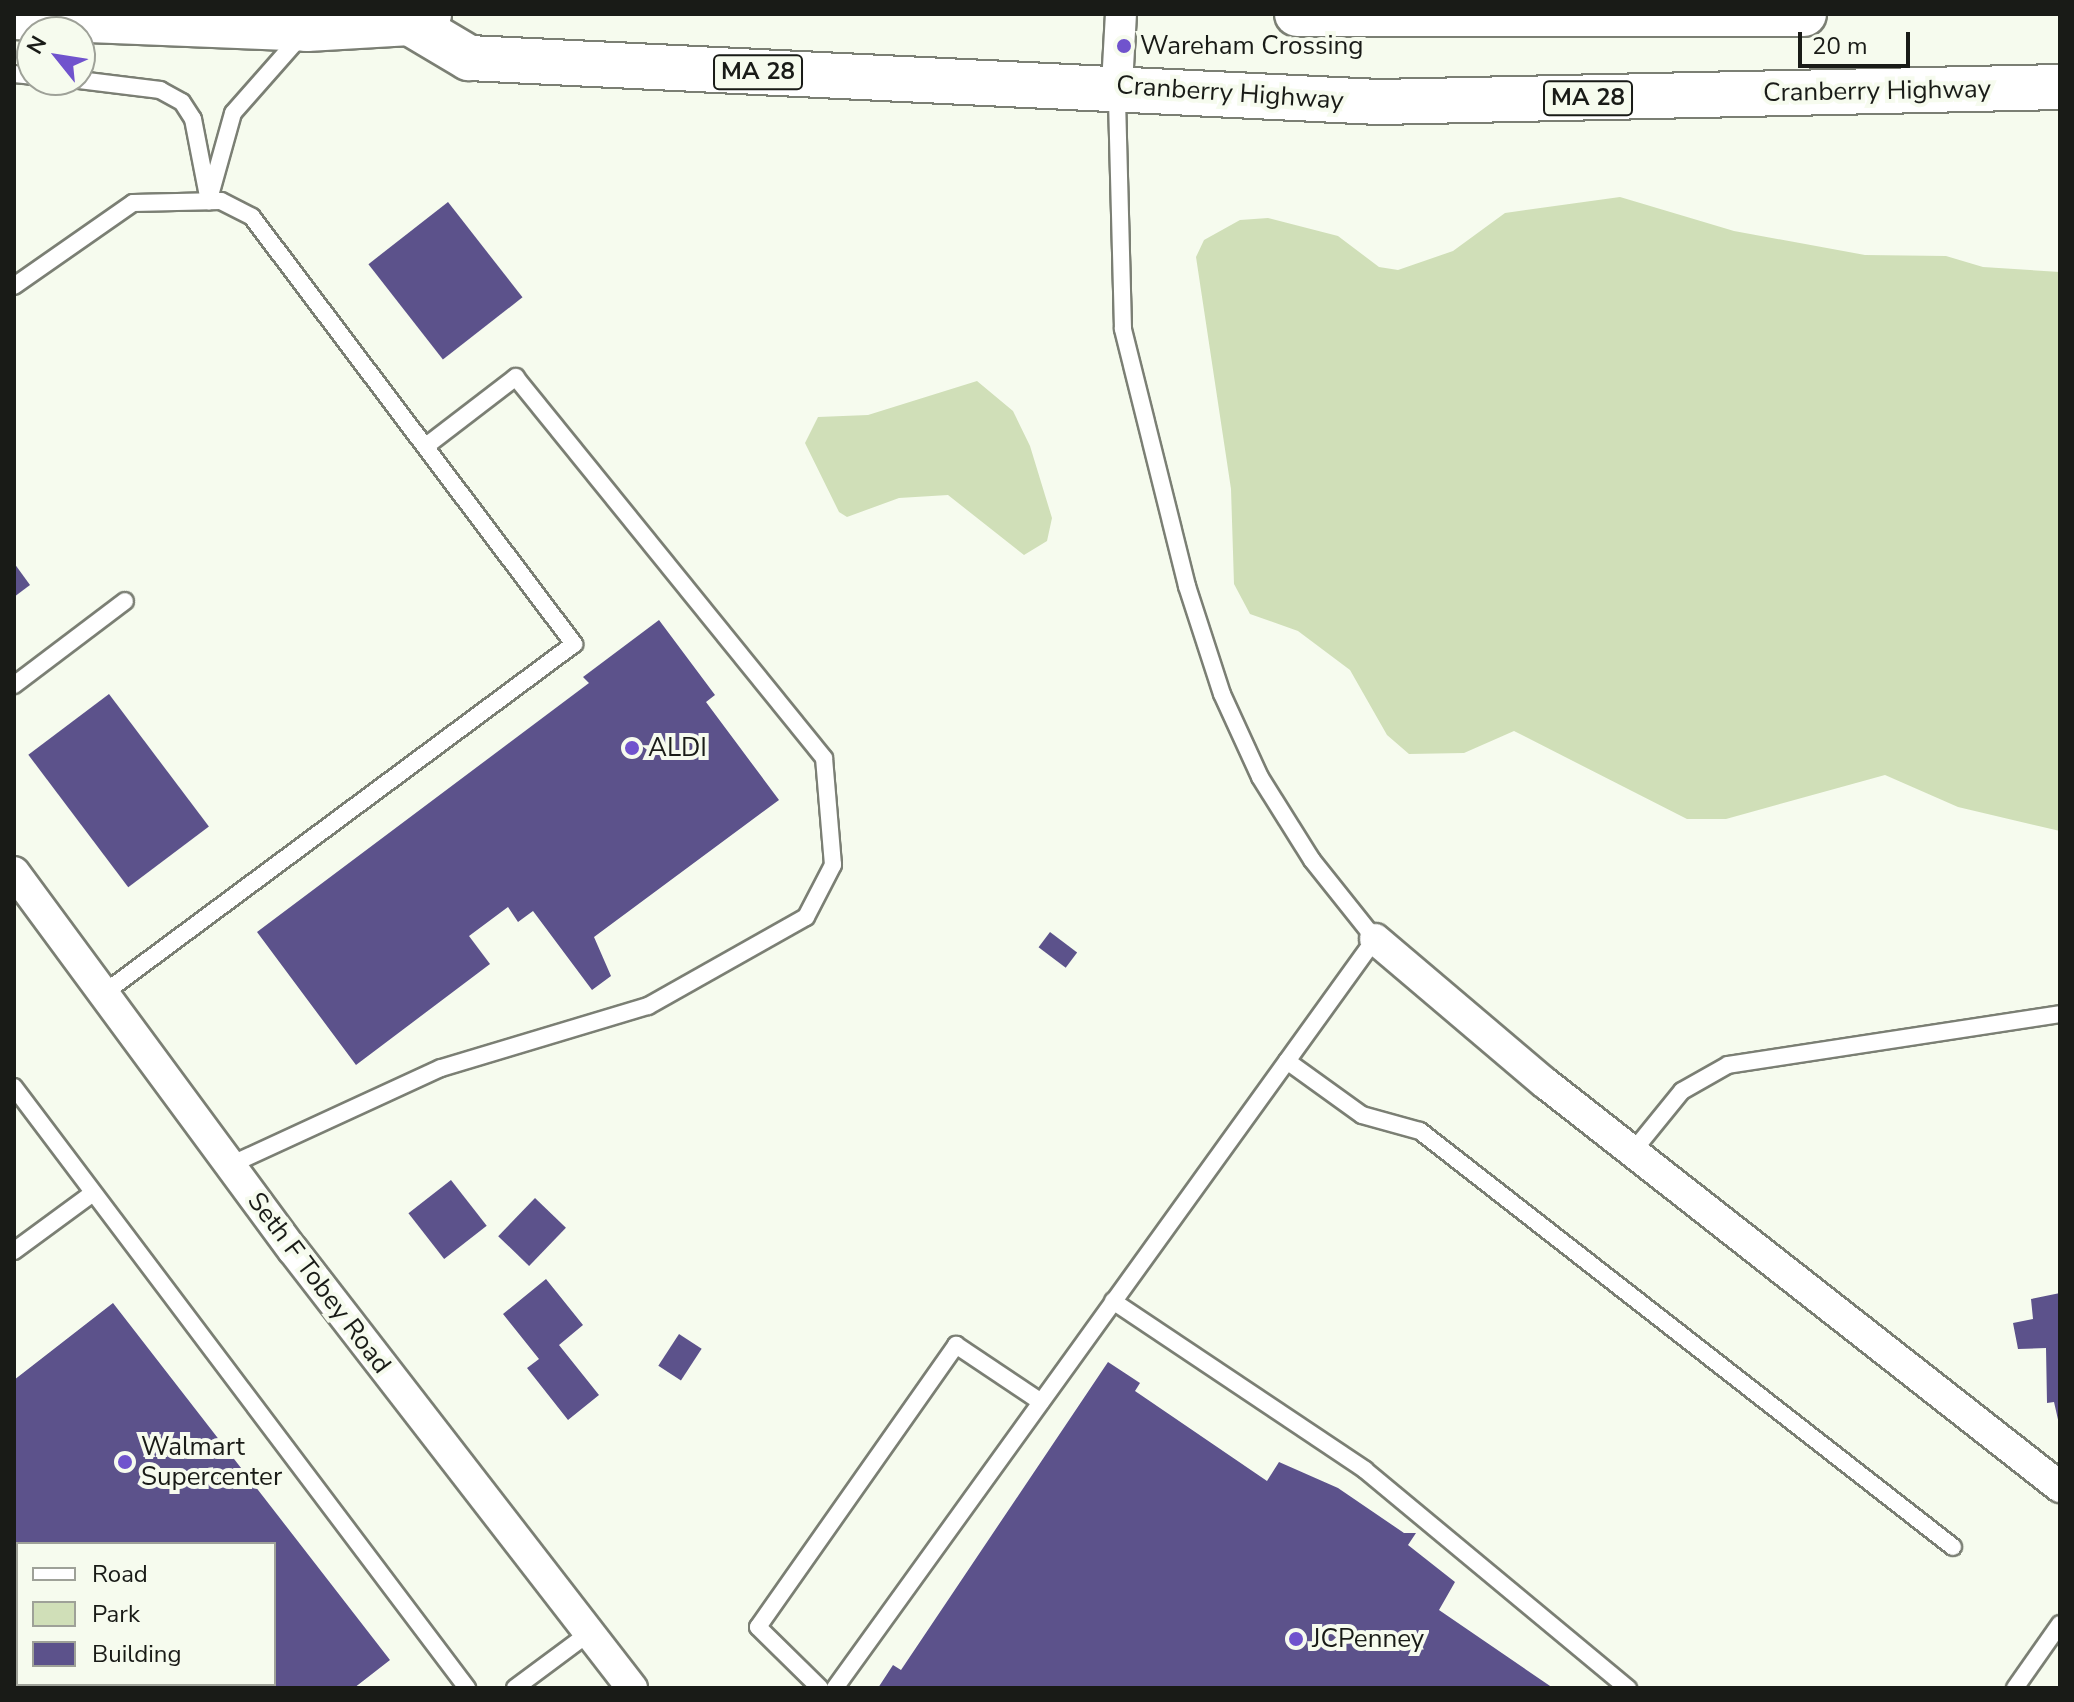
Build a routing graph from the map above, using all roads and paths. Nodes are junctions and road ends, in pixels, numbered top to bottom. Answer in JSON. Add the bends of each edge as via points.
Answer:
{"nodes":[{"id":1,"x":1121,"y":14,"type":"edge"},
{"id":2,"x":1297,"y":14,"type":"edge"},
{"id":3,"x":1804,"y":14,"type":"edge"},
{"id":4,"x":419,"y":18,"type":"edge"},
{"id":5,"x":96,"y":20,"type":"edge"},
{"id":6,"x":358,"y":20,"type":"edge"},
{"id":7,"x":307,"y":29,"type":"junction"},
{"id":8,"x":96,"y":82,"type":"edge"},
{"id":9,"x":1117,"y":85,"type":"junction"},
{"id":10,"x":2060,"y":87,"type":"edge"},
{"id":11,"x":209,"y":201,"type":"junction"},
{"id":12,"x":16,"y":282,"type":"edge"},
{"id":13,"x":426,"y":446,"type":"junction"},
{"id":14,"x":125,"y":601,"type":"dead end"},
{"id":15,"x":14,"y":685,"type":"edge"},
{"id":16,"x":14,"y":872,"type":"edge"},
{"id":17,"x":1375,"y":939,"type":"junction"},
{"id":18,"x":104,"y":993,"type":"junction"},
{"id":19,"x":2060,"y":1014,"type":"edge"},
{"id":20,"x":1287,"y":1061,"type":"junction"},
{"id":21,"x":14,"y":1087,"type":"edge"},
{"id":22,"x":1634,"y":1150,"type":"junction"},
{"id":23,"x":230,"y":1165,"type":"junction"},
{"id":24,"x":93,"y":1193,"type":"junction"},
{"id":25,"x":14,"y":1251,"type":"edge"},
{"id":26,"x":1113,"y":1301,"type":"junction"},
{"id":27,"x":1041,"y":1402,"type":"junction"},
{"id":28,"x":2060,"y":1487,"type":"edge"},
{"id":29,"x":1953,"y":1547,"type":"dead end"},
{"id":30,"x":2060,"y":1624,"type":"edge"},
{"id":31,"x":589,"y":1633,"type":"junction"},
{"id":32,"x":467,"y":1688,"type":"edge"},
{"id":33,"x":515,"y":1688,"type":"edge"},
{"id":34,"x":632,"y":1688,"type":"edge"},
{"id":35,"x":820,"y":1688,"type":"edge"},
{"id":36,"x":835,"y":1688,"type":"edge"},
{"id":37,"x":1628,"y":1688,"type":"edge"},
{"id":38,"x":2015,"y":1688,"type":"edge"}],
"edges":[{"from":1,"to":9,"type":"street"},
{"from":2,"to":3,"type":"main road"},
{"from":4,"to":6,"type":"main road","name":"Cranberry Highway","number":"MA 28"},
{"from":4,"to":9,"type":"main road","name":"Cranberry Highway","number":"MA 28","via":[[469,58]]},
{"from":5,"to":7,"type":"main road","name":"Cranberry Highway","number":"MA 28"},
{"from":6,"to":7,"type":"main road","name":"Cranberry Highway","number":"MA 28"},
{"from":7,"to":11,"type":"lane","via":[[233,113]]},
{"from":8,"to":11,"type":"lane","via":[[160,90],[182,102],[193,119]]},
{"from":9,"to":10,"type":"main road","name":"Cranberry Highway","number":"MA 28","via":[[1379,102]]},
{"from":9,"to":17,"type":"lane","via":[[1123,329],[1187,586],[1222,694],[1260,777],[1312,860]]},
{"from":11,"to":12,"type":"lane","via":[[147,199],[120,207]]},
{"from":11,"to":13,"type":"lane","via":[[232,205],[260,225]]},
{"from":13,"to":18,"type":"lane","via":[[574,644]]},
{"from":13,"to":23,"type":"lane","via":[[516,377],[824,758],[833,865],[806,917],[648,1006],[441,1068]]},
{"from":14,"to":15,"type":"lane"},
{"from":16,"to":18,"type":"street","name":"Seth F Tobey Road"},
{"from":17,"to":20,"type":"lane"},
{"from":17,"to":22,"type":"street"},
{"from":18,"to":23,"type":"street","name":"Seth F Tobey Road"},
{"from":19,"to":22,"type":"lane","via":[[1728,1065],[1682,1091]]},
{"from":20,"to":26,"type":"lane"},
{"from":20,"to":29,"type":"lane","via":[[1362,1115],[1420,1131]]},
{"from":21,"to":24,"type":"lane"},
{"from":22,"to":28,"type":"street"},
{"from":23,"to":31,"type":"street","name":"Seth F Tobey Road"},
{"from":24,"to":25,"type":"lane"},
{"from":24,"to":32,"type":"lane"},
{"from":26,"to":27,"type":"lane"},
{"from":26,"to":37,"type":"lane","via":[[1365,1470]]},
{"from":27,"to":35,"type":"lane","via":[[956,1345],[758,1627]]},
{"from":27,"to":36,"type":"lane"},
{"from":30,"to":38,"type":"lane"},
{"from":31,"to":33,"type":"lane"},
{"from":31,"to":34,"type":"street","name":"Seth F Tobey Road"}]}
